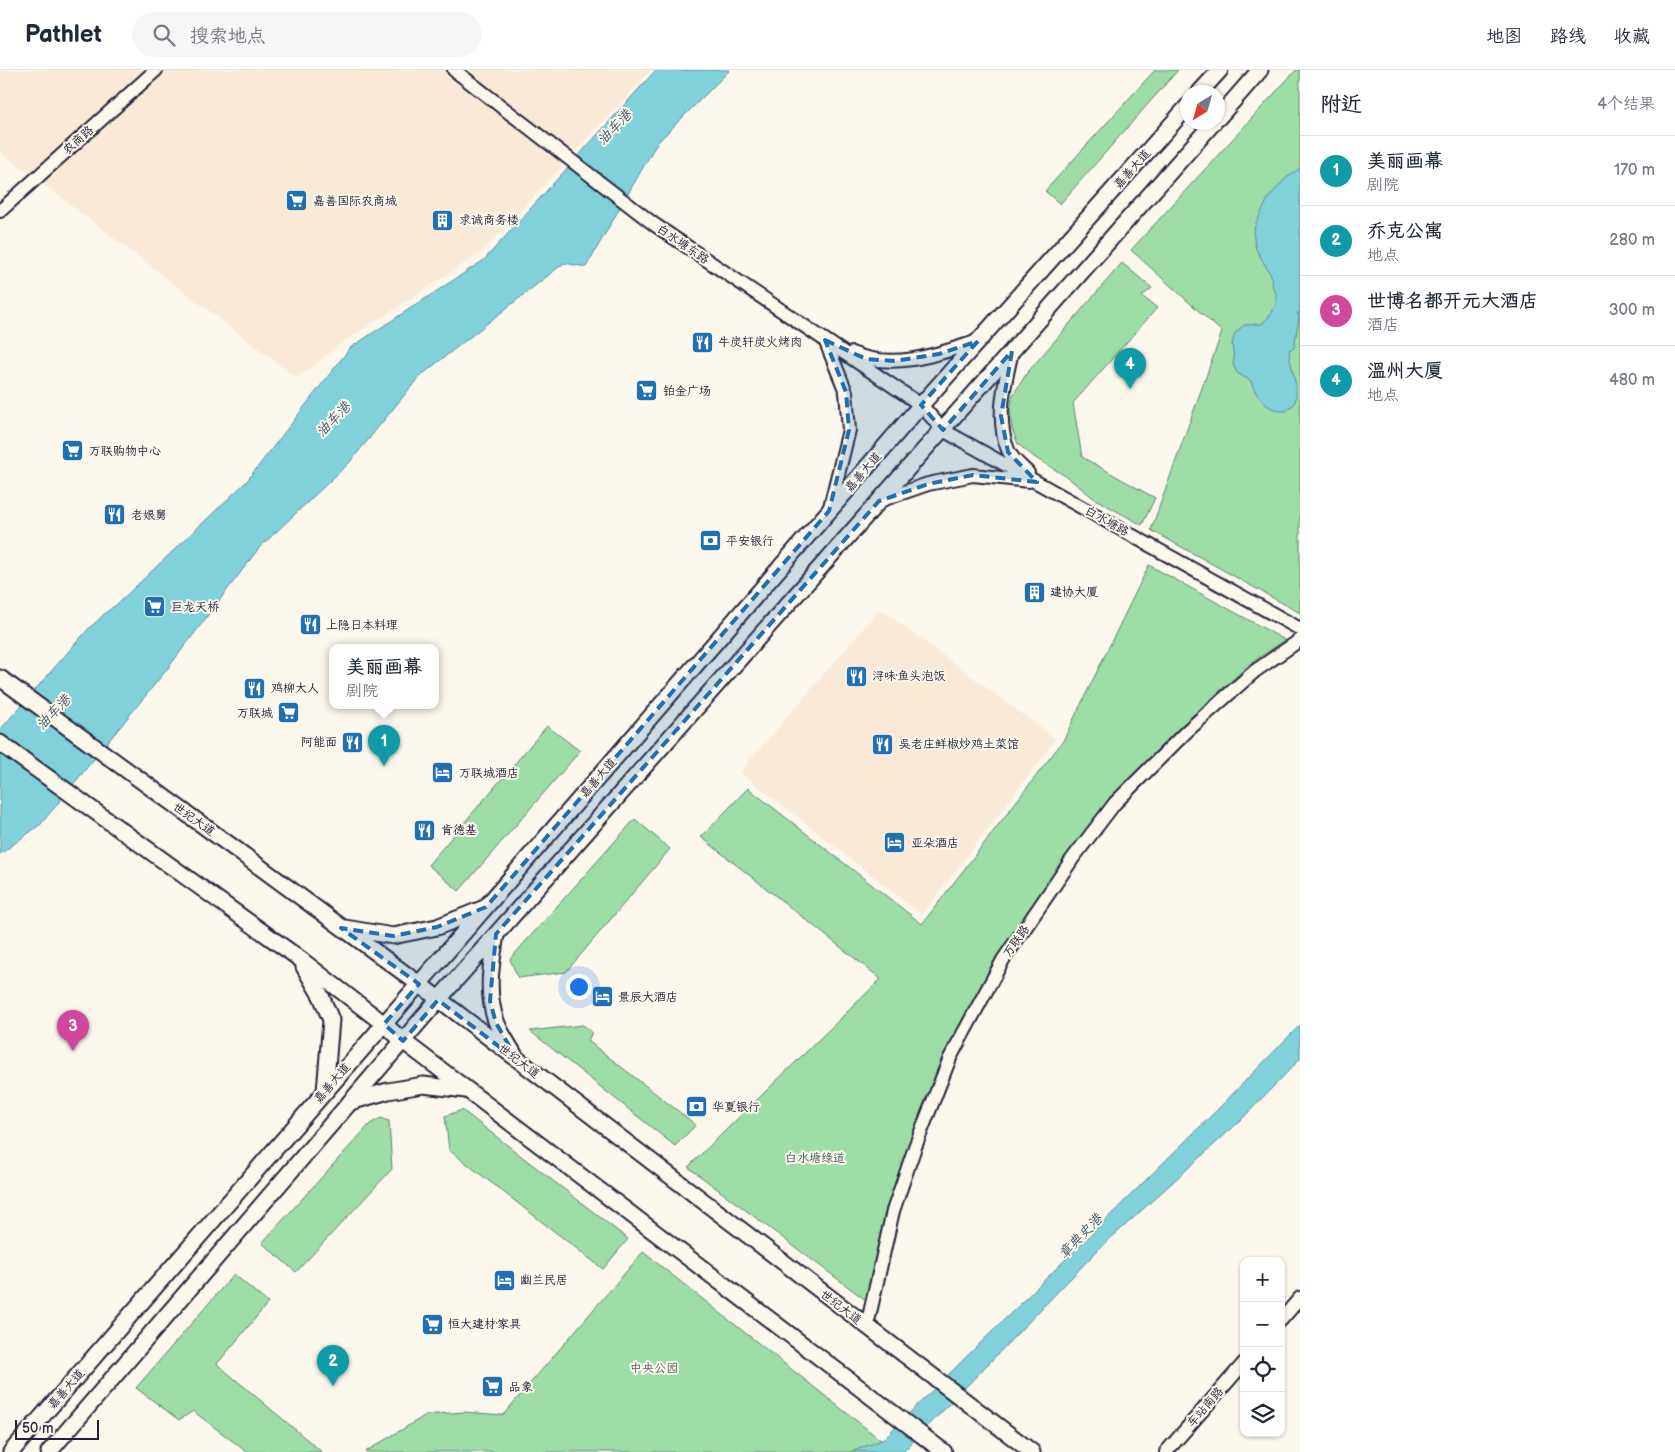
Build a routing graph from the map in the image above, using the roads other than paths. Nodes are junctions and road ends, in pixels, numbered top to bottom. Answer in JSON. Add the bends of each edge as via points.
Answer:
{"nodes":[{"id":1,"x":156,"y":70,"type":"edge"},
{"id":2,"x":454,"y":70,"type":"edge"},
{"id":3,"x":1220,"y":70,"type":"edge"},
{"id":4,"x":1260,"y":70,"type":"edge"},
{"id":5,"x":1206,"y":85,"type":"edge"},
{"id":6,"x":1225,"y":110,"type":"edge"},
{"id":7,"x":1180,"y":115,"type":"edge"},
{"id":8,"x":1207,"y":130,"type":"edge"},
{"id":9,"x":0,"y":210,"type":"edge"},
{"id":10,"x":825,"y":340,"type":"junction"},
{"id":11,"x":978,"y":340,"type":"junction"},
{"id":12,"x":1012,"y":351,"type":"junction"},
{"id":13,"x":921,"y":405,"type":"junction"},
{"id":14,"x":942,"y":430,"type":"junction"},
{"id":15,"x":1037,"y":482,"type":"junction"},
{"id":16,"x":879,"y":501,"type":"junction"},
{"id":17,"x":829,"y":511,"type":"junction"},
{"id":18,"x":1300,"y":629,"type":"edge"},
{"id":19,"x":1300,"y":640,"type":"edge"},
{"id":20,"x":3,"y":680,"type":"edge"},
{"id":21,"x":0,"y":743,"type":"edge"},
{"id":22,"x":486,"y":907,"type":"junction"},
{"id":23,"x":341,"y":928,"type":"junction"},
{"id":24,"x":496,"y":934,"type":"junction"},
{"id":25,"x":300,"y":959,"type":"junction"},
{"id":26,"x":419,"y":984,"type":"junction"},
{"id":27,"x":438,"y":1000,"type":"junction"},
{"id":28,"x":384,"y":1024,"type":"junction"},
{"id":29,"x":403,"y":1041,"type":"junction"},
{"id":30,"x":518,"y":1061,"type":"junction"},
{"id":31,"x":468,"y":1090,"type":"junction"},
{"id":32,"x":325,"y":1091,"type":"junction"},
{"id":33,"x":350,"y":1102,"type":"junction"},
{"id":34,"x":1300,"y":1298,"type":"edge"},
{"id":35,"x":1285,"y":1315,"type":"edge"},
{"id":36,"x":867,"y":1326,"type":"junction"},
{"id":37,"x":1240,"y":1367,"type":"edge"},
{"id":38,"x":11,"y":1452,"type":"edge"},
{"id":39,"x":49,"y":1452,"type":"edge"},
{"id":40,"x":944,"y":1452,"type":"edge"},
{"id":41,"x":1032,"y":1452,"type":"edge"},
{"id":42,"x":1166,"y":1452,"type":"edge"}],
"edges":[{"from":1,"to":9,"type":"street","name":"农商路"},
{"from":2,"to":10,"type":"street","name":"白水塘东路","via":[[655,225]]},
{"from":3,"to":5,"type":"main road"},
{"from":4,"to":6,"type":"main road"},
{"from":7,"to":11,"type":"main road","name":"嘉善大道"},
{"from":8,"to":12,"type":"main road"},
{"from":10,"to":11,"type":"street","via":[[866,359],[895,361],[939,354]]},
{"from":10,"to":13,"type":"street","name":"白水塘东路"},
{"from":10,"to":17,"type":"street","via":[[846,392],[849,430]]},
{"from":11,"to":13,"type":"main road","name":"嘉善大道"},
{"from":12,"to":14,"type":"main road"},
{"from":12,"to":15,"type":"street","via":[[1001,416],[1008,452]]},
{"from":13,"to":14,"type":"street","name":"白水塘路"},
{"from":13,"to":17,"type":"main road","name":"嘉善大道"},
{"from":14,"to":15,"type":"street","name":"白水塘路"},
{"from":14,"to":16,"type":"main road"},
{"from":15,"to":16,"type":"street","via":[[973,475],[928,484]]},
{"from":15,"to":18,"type":"street","name":"白水塘路"},
{"from":16,"to":24,"type":"main road"},
{"from":17,"to":22,"type":"main road","name":"嘉善大道"},
{"from":19,"to":36,"type":"street","name":"万联路","via":[[1248,677],[1187,731],[1115,803],[1003,960],[950,1058],[915,1147],[893,1211]]},
{"from":20,"to":23,"type":"main road","name":"世纪大道"},
{"from":21,"to":25,"type":"main road"},
{"from":22,"to":23,"type":"main road","via":[[437,927],[393,936]]},
{"from":22,"to":26,"type":"main road","name":"嘉善大道"},
{"from":23,"to":26,"type":"main road","name":"世纪大道"},
{"from":24,"to":27,"type":"main road"},
{"from":24,"to":30,"type":"main road","via":[[490,968],[490,1001],[496,1023]]},
{"from":25,"to":28,"type":"main road"},
{"from":25,"to":32,"type":"main road","via":[[331,1020]]},
{"from":26,"to":27,"type":"main road","name":"世纪大道"},
{"from":26,"to":28,"type":"main road","name":"嘉善大道"},
{"from":27,"to":29,"type":"main road"},
{"from":27,"to":30,"type":"main road","name":"世纪大道"},
{"from":28,"to":29,"type":"main road"},
{"from":28,"to":32,"type":"main road","name":"嘉善大道"},
{"from":29,"to":31,"type":"main road"},
{"from":29,"to":33,"type":"main road"},
{"from":30,"to":36,"type":"main road","name":"世纪大道"},
{"from":31,"to":33,"type":"main road","via":[[423,1086],[388,1091]]},
{"from":31,"to":40,"type":"main road"},
{"from":32,"to":38,"type":"main road","name":"嘉善大道"},
{"from":33,"to":39,"type":"main road"},
{"from":34,"to":35,"type":"street"},
{"from":36,"to":41,"type":"main road","name":"世纪大道"},
{"from":37,"to":42,"type":"street","name":"车站南路"}]}
